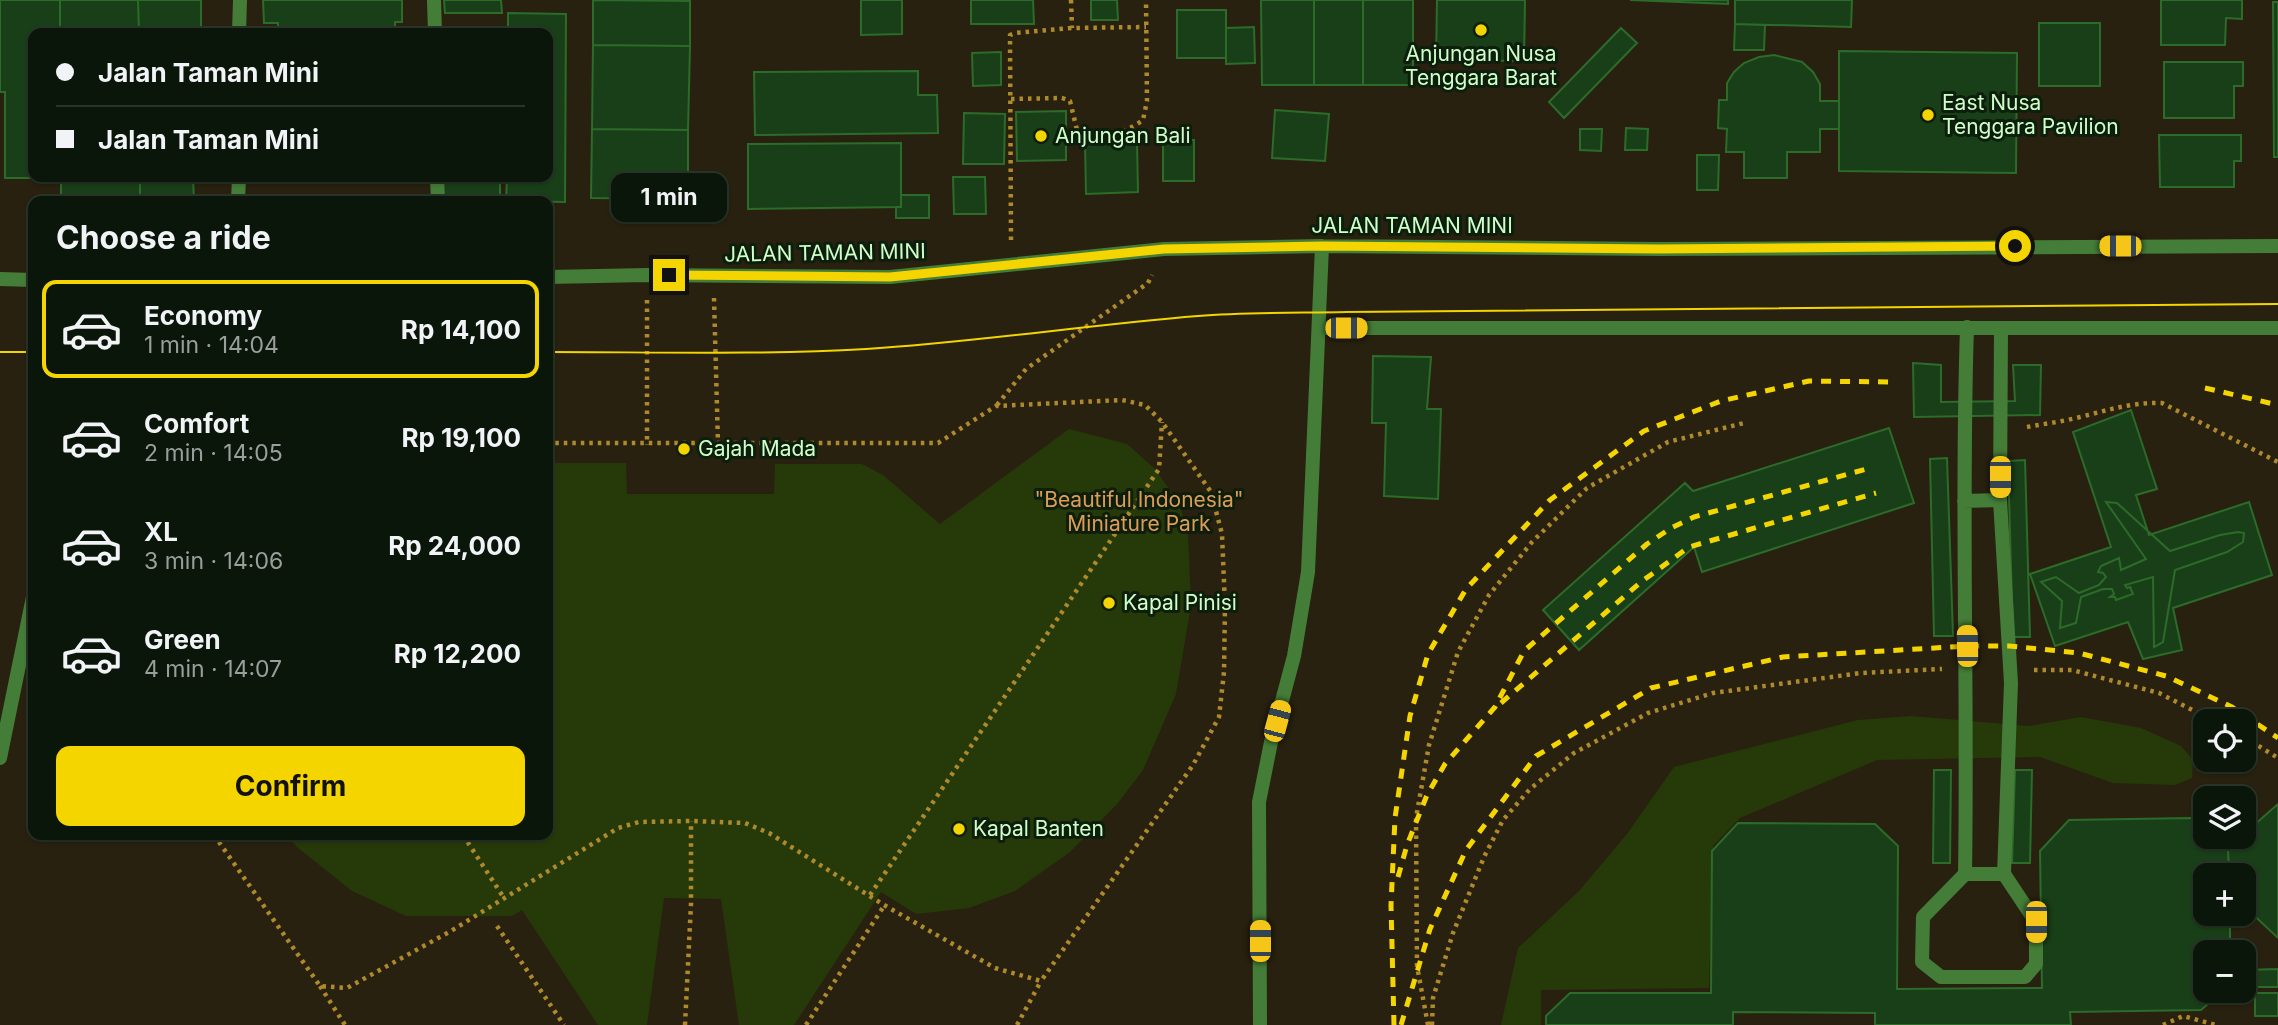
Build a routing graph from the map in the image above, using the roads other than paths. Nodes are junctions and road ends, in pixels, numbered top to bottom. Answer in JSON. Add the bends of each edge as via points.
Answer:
{"nodes":[{"id":1,"x":240,"y":0,"type":"edge"},
{"id":2,"x":434,"y":0,"type":"edge"},
{"id":3,"x":239,"y":28,"type":"edge"},
{"id":4,"x":435,"y":28,"type":"edge"},
{"id":5,"x":1322,"y":246,"type":"junction"},
{"id":6,"x":2278,"y":246,"type":"edge"},
{"id":7,"x":553,"y":277,"type":"edge"},
{"id":8,"x":0,"y":279,"type":"edge"},
{"id":9,"x":28,"y":279,"type":"edge"},
{"id":10,"x":1967,"y":327,"type":"junction"},
{"id":11,"x":1319,"y":328,"type":"junction"},
{"id":12,"x":2001,"y":328,"type":"junction"},
{"id":13,"x":2278,"y":328,"type":"edge"},
{"id":14,"x":2000,"y":500,"type":"junction"},
{"id":15,"x":1964,"y":501,"type":"junction"},
{"id":16,"x":28,"y":621,"type":"edge"},
{"id":17,"x":0,"y":758,"type":"edge"},
{"id":18,"x":1965,"y":874,"type":"junction"},
{"id":19,"x":2004,"y":874,"type":"junction"},
{"id":20,"x":1260,"y":1025,"type":"edge"}],
"edges":[{"from":1,"to":3,"type":"lane"},
{"from":2,"to":4,"type":"lane"},
{"from":5,"to":6,"type":"lane","name":"JALAN TAMAN MINI"},
{"from":5,"to":7,"type":"lane","name":"JALAN TAMAN MINI","via":[[1164,249],[890,277]]},
{"from":5,"to":11,"type":"lane"},
{"from":8,"to":9,"type":"lane"},
{"from":10,"to":11,"type":"lane"},
{"from":10,"to":12,"type":"lane"},
{"from":10,"to":15,"type":"lane"},
{"from":11,"to":20,"type":"lane","via":[[1308,572],[1294,656],[1259,802]]},
{"from":12,"to":13,"type":"lane"},
{"from":12,"to":14,"type":"lane"},
{"from":14,"to":15,"type":"lane"},
{"from":14,"to":19,"type":"lane","via":[[2011,676]]},
{"from":15,"to":18,"type":"lane"},
{"from":16,"to":17,"type":"lane"},
{"from":18,"to":19,"type":"lane"},
{"from":18,"to":19,"type":"lane","via":[[1923,917],[1922,962],[1941,977],[2025,977],[2036,964],[2036,922]]}]}
